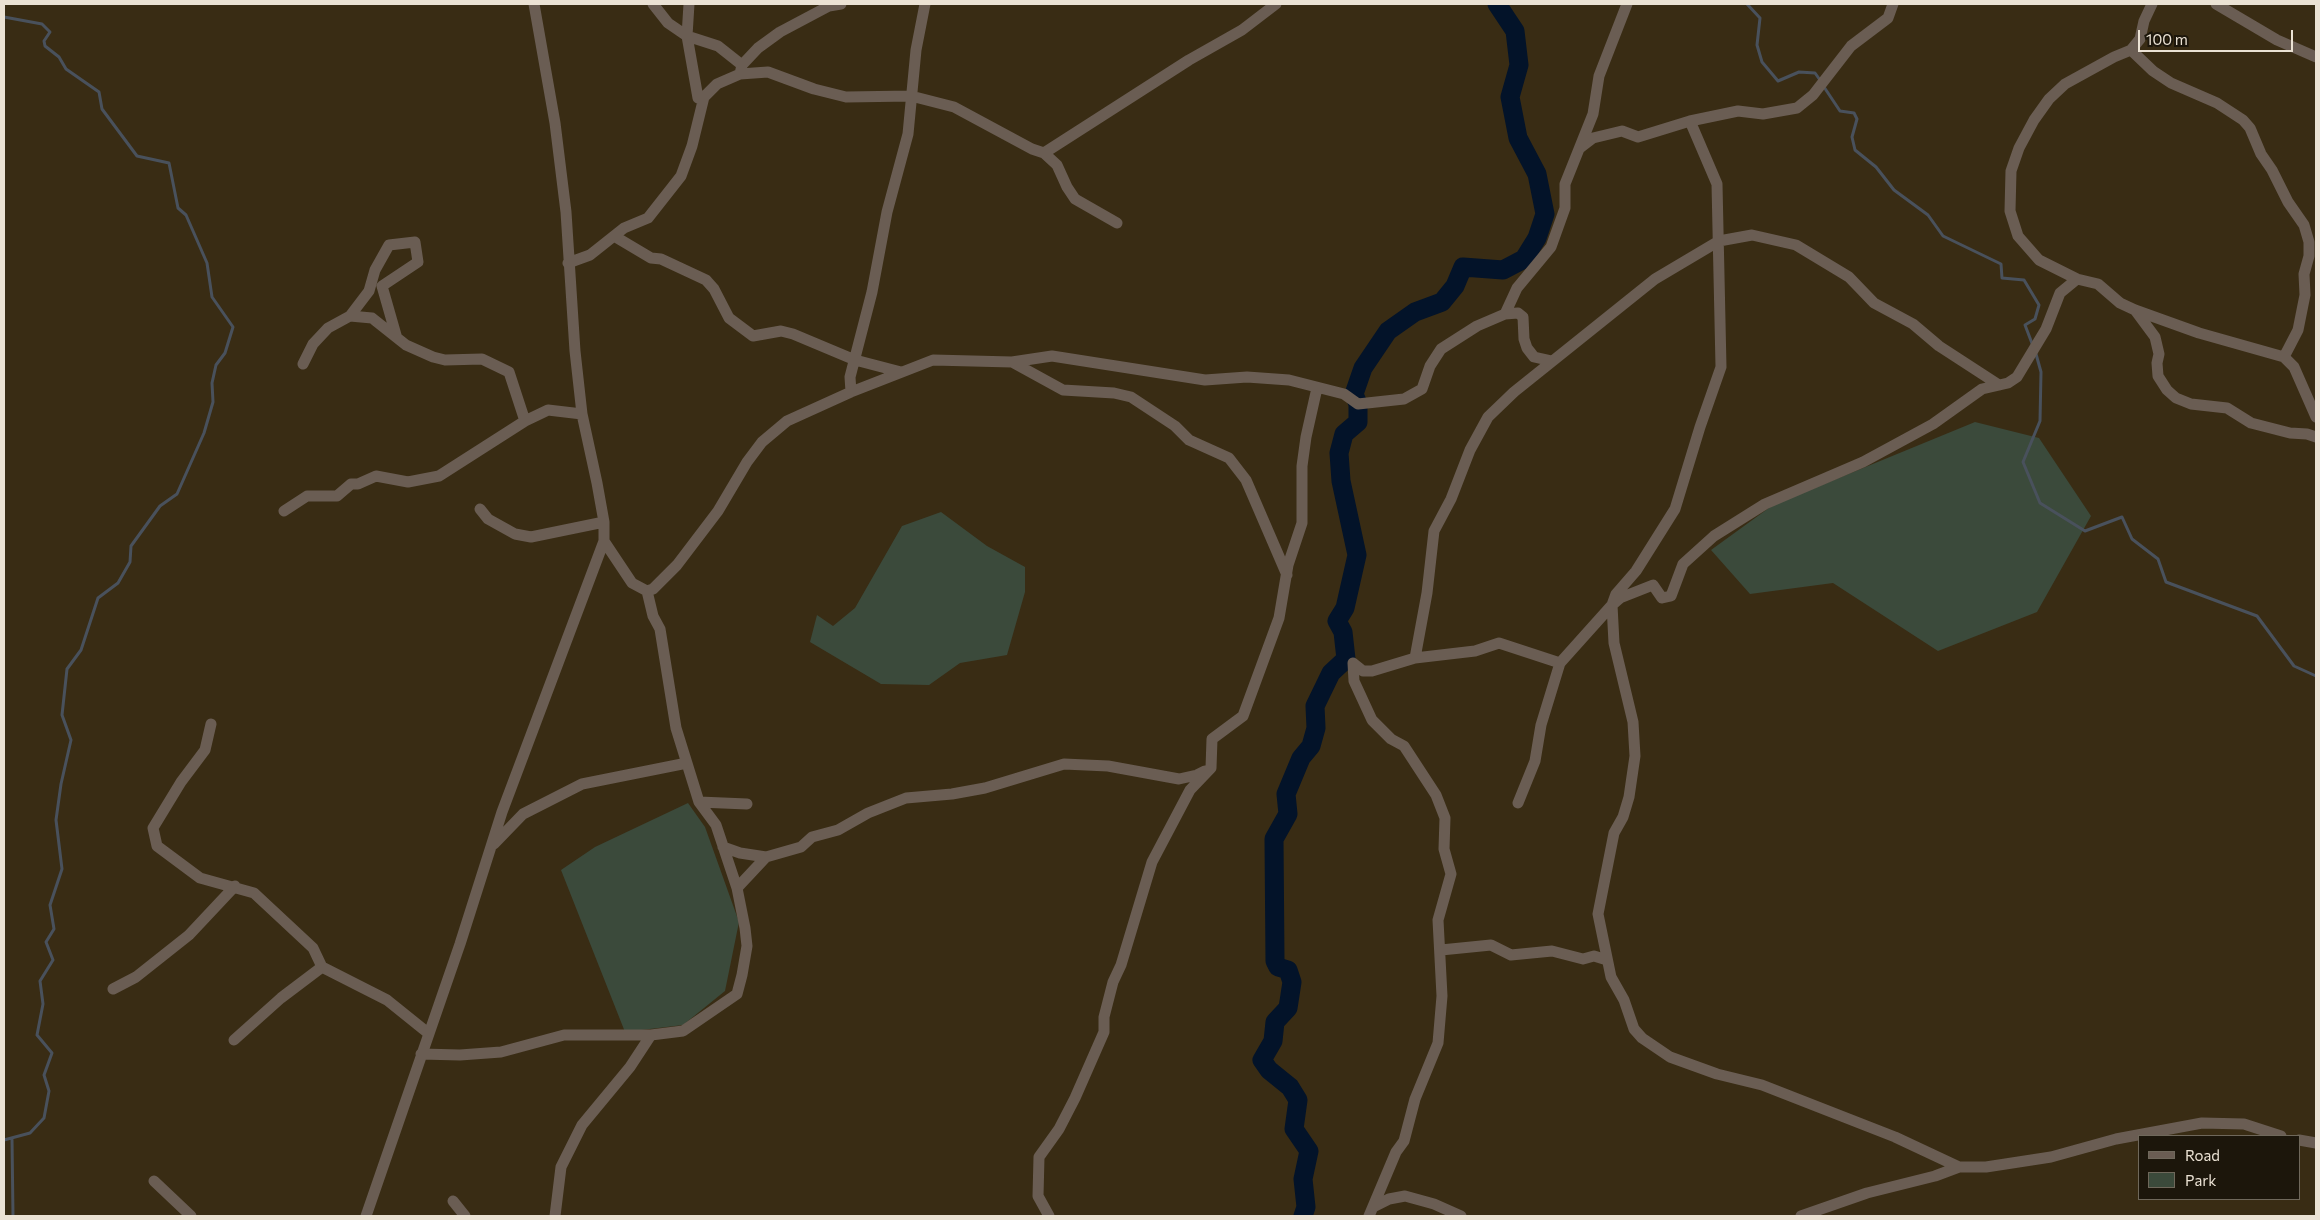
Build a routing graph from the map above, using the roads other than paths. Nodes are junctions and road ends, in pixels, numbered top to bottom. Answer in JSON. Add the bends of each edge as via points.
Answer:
{"nodes":[{"id":1,"x":534,"y":4,"type":"edge"},
{"id":2,"x":653,"y":4,"type":"edge"},
{"id":3,"x":689,"y":4,"type":"edge"},
{"id":4,"x":841,"y":4,"type":"edge"},
{"id":5,"x":925,"y":4,"type":"edge"},
{"id":6,"x":1276,"y":4,"type":"edge"},
{"id":7,"x":1627,"y":4,"type":"edge"},
{"id":8,"x":1893,"y":4,"type":"edge"},
{"id":9,"x":2152,"y":4,"type":"edge"},
{"id":10,"x":2216,"y":4,"type":"edge"},
{"id":11,"x":687,"y":36,"type":"junction"},
{"id":12,"x":2132,"y":50,"type":"junction"},
{"id":13,"x":2316,"y":57,"type":"edge"},
{"id":14,"x":741,"y":70,"type":"junction"},
{"id":15,"x":911,"y":96,"type":"junction"},
{"id":16,"x":698,"y":98,"type":"dead end"},
{"id":17,"x":1690,"y":121,"type":"junction"},
{"id":18,"x":1580,"y":148,"type":"junction"},
{"id":19,"x":1044,"y":153,"type":"junction"},
{"id":20,"x":1117,"y":223,"type":"dead end"},
{"id":21,"x":614,"y":236,"type":"junction"},
{"id":22,"x":1719,"y":240,"type":"junction"},
{"id":23,"x":568,"y":262,"type":"junction"},
{"id":24,"x":375,"y":270,"type":"junction"},
{"id":25,"x":2077,"y":279,"type":"junction"},
{"id":26,"x":382,"y":286,"type":"junction"},
{"id":27,"x":2135,"y":310,"type":"junction"},
{"id":28,"x":1505,"y":314,"type":"junction"},
{"id":29,"x":350,"y":316,"type":"junction"},
{"id":30,"x":396,"y":335,"type":"junction"},
{"id":31,"x":2284,"y":358,"type":"junction"},
{"id":32,"x":855,"y":360,"type":"junction"},
{"id":33,"x":1552,"y":360,"type":"junction"},
{"id":34,"x":1012,"y":362,"type":"junction"},
{"id":35,"x":303,"y":364,"type":"dead end"},
{"id":36,"x":900,"y":372,"type":"junction"},
{"id":37,"x":1999,"y":385,"type":"junction"},
{"id":38,"x":1317,"y":388,"type":"junction"},
{"id":39,"x":852,"y":392,"type":"junction"},
{"id":40,"x":582,"y":414,"type":"junction"},
{"id":41,"x":2316,"y":417,"type":"edge"},
{"id":42,"x":526,"y":421,"type":"junction"},
{"id":43,"x":2316,"y":437,"type":"edge"},
{"id":44,"x":480,"y":509,"type":"dead end"},
{"id":45,"x":284,"y":511,"type":"dead end"},
{"id":46,"x":604,"y":522,"type":"junction"},
{"id":47,"x":604,"y":541,"type":"junction"},
{"id":48,"x":1287,"y":575,"type":"junction"},
{"id":49,"x":647,"y":591,"type":"junction"},
{"id":50,"x":1612,"y":605,"type":"junction"},
{"id":51,"x":1415,"y":658,"type":"junction"},
{"id":52,"x":1560,"y":664,"type":"junction"},
{"id":53,"x":211,"y":724,"type":"dead end"},
{"id":54,"x":687,"y":763,"type":"junction"},
{"id":55,"x":1211,"y":768,"type":"junction"},
{"id":56,"x":699,"y":802,"type":"junction"},
{"id":57,"x":1518,"y":803,"type":"dead end"},
{"id":58,"x":747,"y":804,"type":"dead end"},
{"id":59,"x":723,"y":847,"type":"junction"},
{"id":60,"x":489,"y":849,"type":"junction"},
{"id":61,"x":766,"y":857,"type":"junction"},
{"id":62,"x":235,"y":886,"type":"junction"},
{"id":63,"x":737,"y":888,"type":"junction"},
{"id":64,"x":1441,"y":950,"type":"junction"},
{"id":65,"x":1607,"y":960,"type":"junction"},
{"id":66,"x":322,"y":967,"type":"junction"},
{"id":67,"x":113,"y":989,"type":"dead end"},
{"id":68,"x":428,"y":1033,"type":"junction"},
{"id":69,"x":651,"y":1035,"type":"junction"},
{"id":70,"x":234,"y":1040,"type":"dead end"},
{"id":71,"x":421,"y":1054,"type":"junction"},
{"id":72,"x":2278,"y":1135,"type":"edge"},
{"id":73,"x":2300,"y":1140,"type":"edge"},
{"id":74,"x":2316,"y":1143,"type":"edge"},
{"id":75,"x":1959,"y":1167,"type":"junction"},
{"id":76,"x":154,"y":1181,"type":"dead end"},
{"id":77,"x":453,"y":1201,"type":"dead end"},
{"id":78,"x":1371,"y":1212,"type":"edge"},
{"id":79,"x":191,"y":1216,"type":"edge"},
{"id":80,"x":366,"y":1216,"type":"edge"},
{"id":81,"x":465,"y":1216,"type":"edge"},
{"id":82,"x":555,"y":1216,"type":"edge"},
{"id":83,"x":1049,"y":1216,"type":"edge"},
{"id":84,"x":1461,"y":1216,"type":"edge"},
{"id":85,"x":1801,"y":1216,"type":"edge"}],
"edges":[{"from":1,"to":23,"type":"street","via":[[555,123],[566,212]]},
{"from":2,"to":11,"type":"street","via":[[668,24]]},
{"from":3,"to":11,"type":"street"},
{"from":4,"to":14,"type":"street","via":[[829,6],[780,32],[758,48]]},
{"from":5,"to":15,"type":"street"},
{"from":6,"to":19,"type":"street","via":[[1242,30]]},
{"from":7,"to":18,"type":"street","via":[[1599,76],[1594,114]]},
{"from":8,"to":17,"type":"street","via":[[1888,18],[1851,46],[1798,108],[1763,114],[1738,111]]},
{"from":9,"to":12,"type":"street","via":[[2140,39]]},
{"from":10,"to":13,"type":"street","via":[[2277,40]]},
{"from":11,"to":14,"type":"street","via":[[718,46]]},
{"from":11,"to":16,"type":"street"},
{"from":12,"to":25,"type":"street","via":[[2065,84],[2049,99],[2019,148],[2011,171],[2010,211],[2018,236],[2039,260]]},
{"from":12,"to":31,"type":"street","via":[[2171,83],[2217,103],[2243,120],[2304,225],[2309,242],[2304,274],[2305,295],[2298,330]]},
{"from":14,"to":15,"type":"street","via":[[768,72],[846,97]]},
{"from":14,"to":21,"type":"street","via":[[717,84],[704,97],[681,176],[668,195],[648,218]]},
{"from":15,"to":19,"type":"street","via":[[954,107]]},
{"from":15,"to":32,"type":"street","via":[[908,134],[887,212],[874,284]]},
{"from":17,"to":18,"type":"street","via":[[1638,137],[1622,131],[1593,138]]},
{"from":17,"to":22,"type":"street","via":[[1717,184]]},
{"from":18,"to":28,"type":"street","via":[[1565,184],[1565,208],[1551,247],[1518,288]]},
{"from":19,"to":20,"type":"street","via":[[1057,165],[1075,199]]},
{"from":21,"to":23,"type":"street","via":[[590,254]]},
{"from":21,"to":32,"type":"street","via":[[651,258],[661,259],[706,280],[730,318],[753,336],[781,331]]},
{"from":22,"to":33,"type":"street","via":[[1655,280]]},
{"from":22,"to":37,"type":"street","via":[[1752,235],[1796,245],[1849,277],[1874,303],[1912,324],[1939,346]]},
{"from":22,"to":50,"type":"street","via":[[1721,367],[1675,509],[1636,571],[1616,594]]},
{"from":23,"to":40,"type":"street"},
{"from":24,"to":26,"type":"street"},
{"from":24,"to":26,"type":"street","via":[[389,244],[415,242],[418,262]]},
{"from":24,"to":29,"type":"street","via":[[369,291]]},
{"from":25,"to":27,"type":"street","via":[[2098,284],[2120,303]]},
{"from":25,"to":37,"type":"street","via":[[2060,293],[2046,329],[2017,377]]},
{"from":26,"to":30,"type":"street"},
{"from":27,"to":31,"type":"street"},
{"from":27,"to":43,"type":"street","via":[[2155,337],[2159,354],[2158,376],[2176,398],[2191,404],[2227,408],[2251,423]]},
{"from":28,"to":33,"type":"street","via":[[1518,313],[1523,317],[1527,348],[1534,357]]},
{"from":28,"to":38,"type":"street","via":[[1441,349],[1430,366],[1422,389],[1404,399],[1358,404],[1344,394]]},
{"from":29,"to":30,"type":"street","via":[[372,318]]},
{"from":29,"to":35,"type":"street","via":[[328,328],[313,344]]},
{"from":30,"to":42,"type":"street","via":[[406,345],[433,358],[482,359],[509,372]]},
{"from":31,"to":41,"type":"street","via":[[2294,367]]},
{"from":32,"to":36,"type":"street"},
{"from":32,"to":39,"type":"street","via":[[850,377]]},
{"from":33,"to":51,"type":"street","via":[[1488,417],[1470,450],[1451,499],[1434,531]]},
{"from":34,"to":36,"type":"street","via":[[933,360]]},
{"from":34,"to":38,"type":"street","via":[[1052,356],[1205,380],[1281,379]]},
{"from":34,"to":48,"type":"street","via":[[1063,390],[1131,397],[1175,426],[1188,440],[1229,458],[1246,480]]},
{"from":36,"to":39,"type":"street"},
{"from":37,"to":50,"type":"street","via":[[1982,389],[1933,424],[1863,462],[1765,504],[1714,536],[1683,564],[1671,596],[1662,598],[1653,585],[1620,598]]},
{"from":38,"to":48,"type":"street","via":[[1302,466],[1302,523]]},
{"from":39,"to":49,"type":"street","via":[[787,421],[770,434],[747,462],[718,511],[688,550],[653,589]]},
{"from":40,"to":42,"type":"street","via":[[548,410]]},
{"from":40,"to":46,"type":"street"},
{"from":42,"to":45,"type":"street","via":[[439,476],[408,482],[376,476],[351,484],[338,496],[307,496]]},
{"from":44,"to":46,"type":"street","via":[[488,519],[515,534],[531,537]]},
{"from":46,"to":47,"type":"street"},
{"from":47,"to":49,"type":"street","via":[[632,584]]},
{"from":47,"to":60,"type":"street"},
{"from":48,"to":55,"type":"street","via":[[1279,618],[1243,716],[1212,739]]},
{"from":49,"to":54,"type":"street","via":[[652,616],[660,629],[676,728]]},
{"from":50,"to":52,"type":"street"},
{"from":50,"to":65,"type":"street","via":[[1614,643],[1633,722],[1635,756],[1630,797],[1614,833],[1599,906],[1599,928]]},
{"from":51,"to":52,"type":"street","via":[[1475,651],[1499,642]]},
{"from":51,"to":64,"type":"street","via":[[1372,671],[1362,671],[1353,663],[1354,681],[1372,720],[1391,739],[1404,746],[1436,795],[1444,818],[1444,849],[1451,874],[1438,920]]},
{"from":52,"to":57,"type":"street","via":[[1541,725],[1535,760]]},
{"from":53,"to":62,"type":"street","via":[[205,750],[153,828],[157,846],[200,878]]},
{"from":54,"to":56,"type":"street"},
{"from":54,"to":60,"type":"street","via":[[582,784],[522,814]]},
{"from":55,"to":61,"type":"street","via":[[1197,776],[1179,778],[1108,766],[1064,764],[986,788],[906,798],[868,813],[838,830],[812,837],[801,847]]},
{"from":55,"to":83,"type":"street","via":[[1190,790],[1152,862],[1113,982],[1104,1032],[1059,1129],[1039,1157],[1038,1196]]},
{"from":56,"to":58,"type":"street"},
{"from":56,"to":59,"type":"street","via":[[716,826]]},
{"from":59,"to":61,"type":"street"},
{"from":59,"to":63,"type":"street"},
{"from":60,"to":68,"type":"street"},
{"from":61,"to":63,"type":"street"},
{"from":62,"to":66,"type":"street","via":[[254,893],[313,948]]},
{"from":62,"to":67,"type":"street","via":[[189,935],[136,977]]},
{"from":63,"to":69,"type":"street","via":[[747,946],[737,994],[683,1031]]},
{"from":64,"to":65,"type":"street","via":[[1491,945],[1511,955],[1552,950],[1582,959],[1594,956]]},
{"from":64,"to":78,"type":"street","via":[[1438,1043],[1415,1099],[1404,1141],[1396,1152]]},
{"from":65,"to":75,"type":"street","via":[[1634,1029],[1670,1057],[1716,1074],[1762,1085],[1895,1137]]},
{"from":66,"to":68,"type":"street","via":[[388,1000]]},
{"from":66,"to":70,"type":"street"},
{"from":68,"to":71,"type":"street"},
{"from":69,"to":71,"type":"street","via":[[564,1035],[501,1052]]},
{"from":69,"to":82,"type":"street","via":[[577,1134],[561,1167]]},
{"from":71,"to":80,"type":"street"},
{"from":72,"to":75,"type":"street","via":[[2244,1124],[2202,1123],[2116,1139],[2051,1157],[1986,1167]]},
{"from":73,"to":74,"type":"street"},
{"from":75,"to":85,"type":"street"},
{"from":76,"to":79,"type":"street"},
{"from":77,"to":81,"type":"street"},
{"from":78,"to":84,"type":"street","via":[[1389,1199],[1405,1196]]}]}
